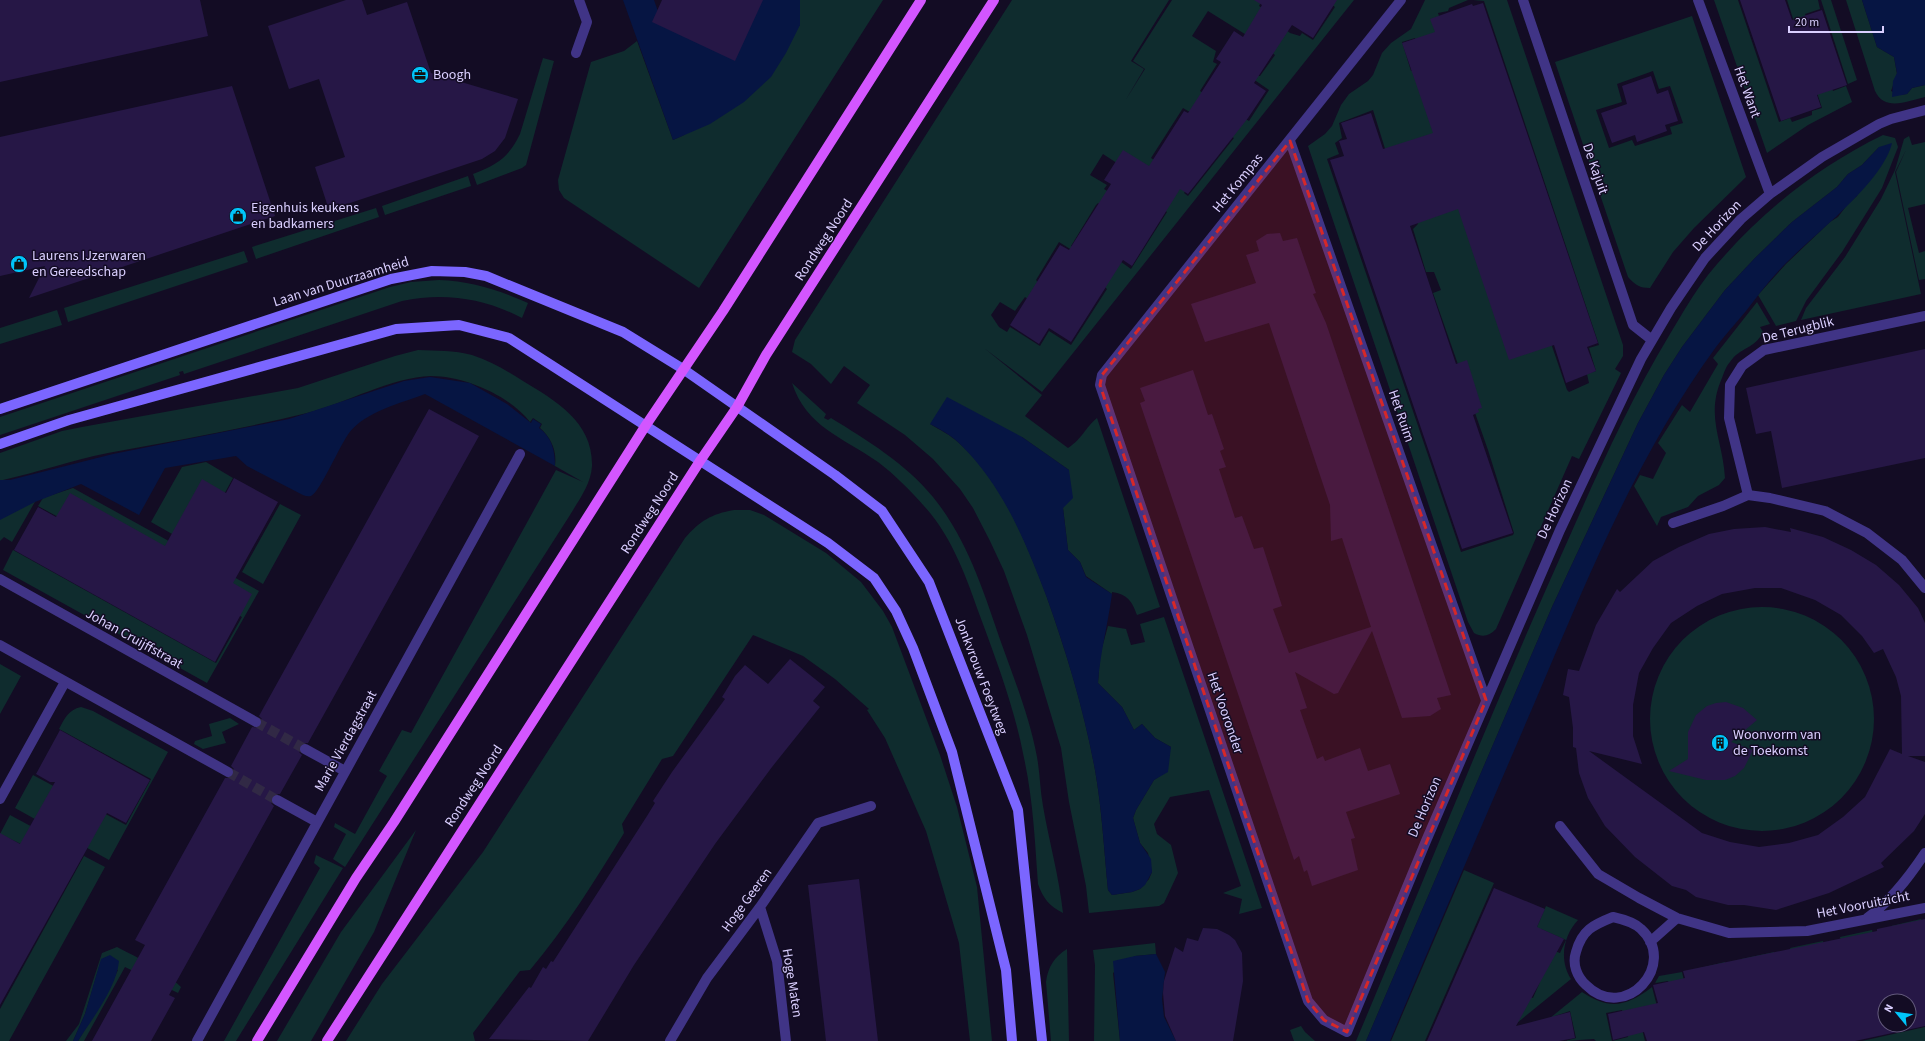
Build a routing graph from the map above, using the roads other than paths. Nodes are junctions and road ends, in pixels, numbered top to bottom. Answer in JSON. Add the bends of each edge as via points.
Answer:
{"nodes":[{"id":1,"x":579,"y":0,"type":"edge"},
{"id":2,"x":921,"y":0,"type":"edge"},
{"id":3,"x":994,"y":0,"type":"edge"},
{"id":4,"x":1401,"y":0,"type":"edge"},
{"id":5,"x":1524,"y":0,"type":"edge"},
{"id":6,"x":1698,"y":0,"type":"edge"},
{"id":7,"x":576,"y":53,"type":"dead end"},
{"id":8,"x":1925,"y":110,"type":"edge"},
{"id":9,"x":1290,"y":141,"type":"junction"},
{"id":10,"x":1770,"y":194,"type":"junction"},
{"id":11,"x":1925,"y":316,"type":"edge"},
{"id":12,"x":1652,"y":340,"type":"junction"},
{"id":13,"x":683,"y":369,"type":"junction"},
{"id":14,"x":1100,"y":385,"type":"joint"},
{"id":15,"x":737,"y":407,"type":"junction"},
{"id":16,"x":0,"y":409,"type":"edge"},
{"id":17,"x":646,"y":425,"type":"junction"},
{"id":18,"x":0,"y":444,"type":"edge"},
{"id":19,"x":520,"y":454,"type":"dead end"},
{"id":20,"x":700,"y":461,"type":"junction"},
{"id":21,"x":1748,"y":495,"type":"junction"},
{"id":22,"x":1673,"y":523,"type":"dead end"},
{"id":23,"x":0,"y":579,"type":"edge"},
{"id":24,"x":1925,"y":588,"type":"edge"},
{"id":25,"x":0,"y":645,"type":"edge"},
{"id":26,"x":65,"y":682,"type":"junction"},
{"id":27,"x":1486,"y":700,"type":"junction"},
{"id":28,"x":256,"y":722,"type":"tunnel mouth"},
{"id":29,"x":305,"y":749,"type":"tunnel mouth"},
{"id":30,"x":345,"y":771,"type":"junction"},
{"id":31,"x":228,"y":772,"type":"tunnel mouth"},
{"id":32,"x":0,"y":799,"type":"edge"},
{"id":33,"x":277,"y":800,"type":"tunnel mouth"},
{"id":34,"x":871,"y":806,"type":"dead end"},
{"id":35,"x":317,"y":822,"type":"junction"},
{"id":36,"x":1560,"y":826,"type":"dead end"},
{"id":37,"x":1925,"y":853,"type":"edge"},
{"id":38,"x":760,"y":907,"type":"junction"},
{"id":39,"x":1925,"y":908,"type":"edge"},
{"id":40,"x":1677,"y":918,"type":"junction"},
{"id":41,"x":1863,"y":920,"type":"junction"},
{"id":42,"x":1650,"y":942,"type":"junction"},
{"id":43,"x":1347,"y":1032,"type":"joint"},
{"id":44,"x":197,"y":1041,"type":"edge"},
{"id":45,"x":257,"y":1041,"type":"edge"},
{"id":46,"x":327,"y":1041,"type":"edge"},
{"id":47,"x":670,"y":1041,"type":"edge"},
{"id":48,"x":786,"y":1041,"type":"edge"},
{"id":49,"x":1012,"y":1041,"type":"edge"},
{"id":50,"x":1042,"y":1041,"type":"edge"}],
"edges":[{"from":1,"to":7,"type":"street","via":[[587,22]]},
{"from":2,"to":13,"type":"main road","via":[[723,311]]},
{"from":3,"to":15,"type":"main road","name":"Rondweg Noord","via":[[766,355]]},
{"from":4,"to":9,"type":"street","name":"Het Kompas"},
{"from":5,"to":12,"type":"street","name":"De Kajuit","via":[[1633,325]]},
{"from":6,"to":10,"type":"street","name":"Het Want"},
{"from":8,"to":10,"type":"street","name":"De Horizon","via":[[1898,116],[1879,124],[1822,156]]},
{"from":9,"to":14,"type":"street","name":"Het Kompas","via":[[1102,375]]},
{"from":9,"to":27,"type":"street","name":"Het Ruim"},
{"from":10,"to":12,"type":"street","name":"De Horizon","via":[[1741,219],[1705,258],[1678,296]]},
{"from":11,"to":21,"type":"street","name":"De Terugblik","via":[[1764,350],[1742,366],[1730,385],[1729,418]]},
{"from":12,"to":27,"type":"street","name":"De Horizon","via":[[1560,530]]},
{"from":13,"to":15,"type":"street","name":"Laan van Duurzaamheid"},
{"from":13,"to":16,"type":"street","name":"Laan van Duurzaamheid","via":[[623,332],[512,286],[474,274],[432,271],[391,278]]},
{"from":13,"to":17,"type":"main road"},
{"from":14,"to":43,"type":"street","name":"Het Vooronder","via":[[1308,1001],[1324,1020]]},
{"from":15,"to":20,"type":"main road","name":"Rondweg Noord"},
{"from":15,"to":50,"type":"street","name":"Jonkvrouw Foeytweg","via":[[835,474],[882,511],[928,582],[1018,810]]},
{"from":17,"to":18,"type":"street","via":[[509,338],[459,325],[396,329],[69,420]]},
{"from":17,"to":20,"type":"street"},
{"from":17,"to":45,"type":"main road","via":[[356,878]]},
{"from":19,"to":30,"type":"street","name":"Marie Vierdagstraat"},
{"from":20,"to":46,"type":"main road","name":"Rondweg Noord"},
{"from":20,"to":49,"type":"street","via":[[828,543],[874,578],[896,611],[913,648],[952,752],[1006,970]]},
{"from":21,"to":22,"type":"street"},
{"from":21,"to":24,"type":"street","via":[[1825,511],[1842,519],[1867,533],[1902,560]]},
{"from":23,"to":28,"type":"street","name":"Johan Cruijffstraat"},
{"from":25,"to":26,"type":"street"},
{"from":26,"to":31,"type":"street"},
{"from":26,"to":32,"type":"street"},
{"from":27,"to":43,"type":"street","name":"De Horizon"},
{"from":29,"to":30,"type":"street"},
{"from":30,"to":35,"type":"street","name":"Marie Vierdagstraat"},
{"from":33,"to":35,"type":"street"},
{"from":34,"to":38,"type":"street","name":"Hoge Geeren","via":[[818,823]]},
{"from":35,"to":44,"type":"street","name":"Marie Vierdagstraat"},
{"from":36,"to":40,"type":"street","name":"Het Vooruitzicht","via":[[1598,874]]},
{"from":37,"to":41,"type":"street","via":[[1890,898]]},
{"from":38,"to":47,"type":"street","name":"Hoge Geeren","via":[[707,978]]},
{"from":38,"to":48,"type":"street","name":"Hoge Maten","via":[[776,961]]},
{"from":39,"to":41,"type":"street","name":"Het Vooruitzicht"},
{"from":40,"to":41,"type":"street","name":"Het Vooruitzicht","via":[[1729,932],[1807,931]]},
{"from":40,"to":42,"type":"street"},
{"from":42,"to":42,"type":"street","via":[[1641,928],[1627,920],[1613,917],[1591,926],[1578,943],[1575,956],[1576,969],[1581,981],[1593,993],[1609,998],[1626,997],[1641,988],[1652,972],[1654,958]]}]}
